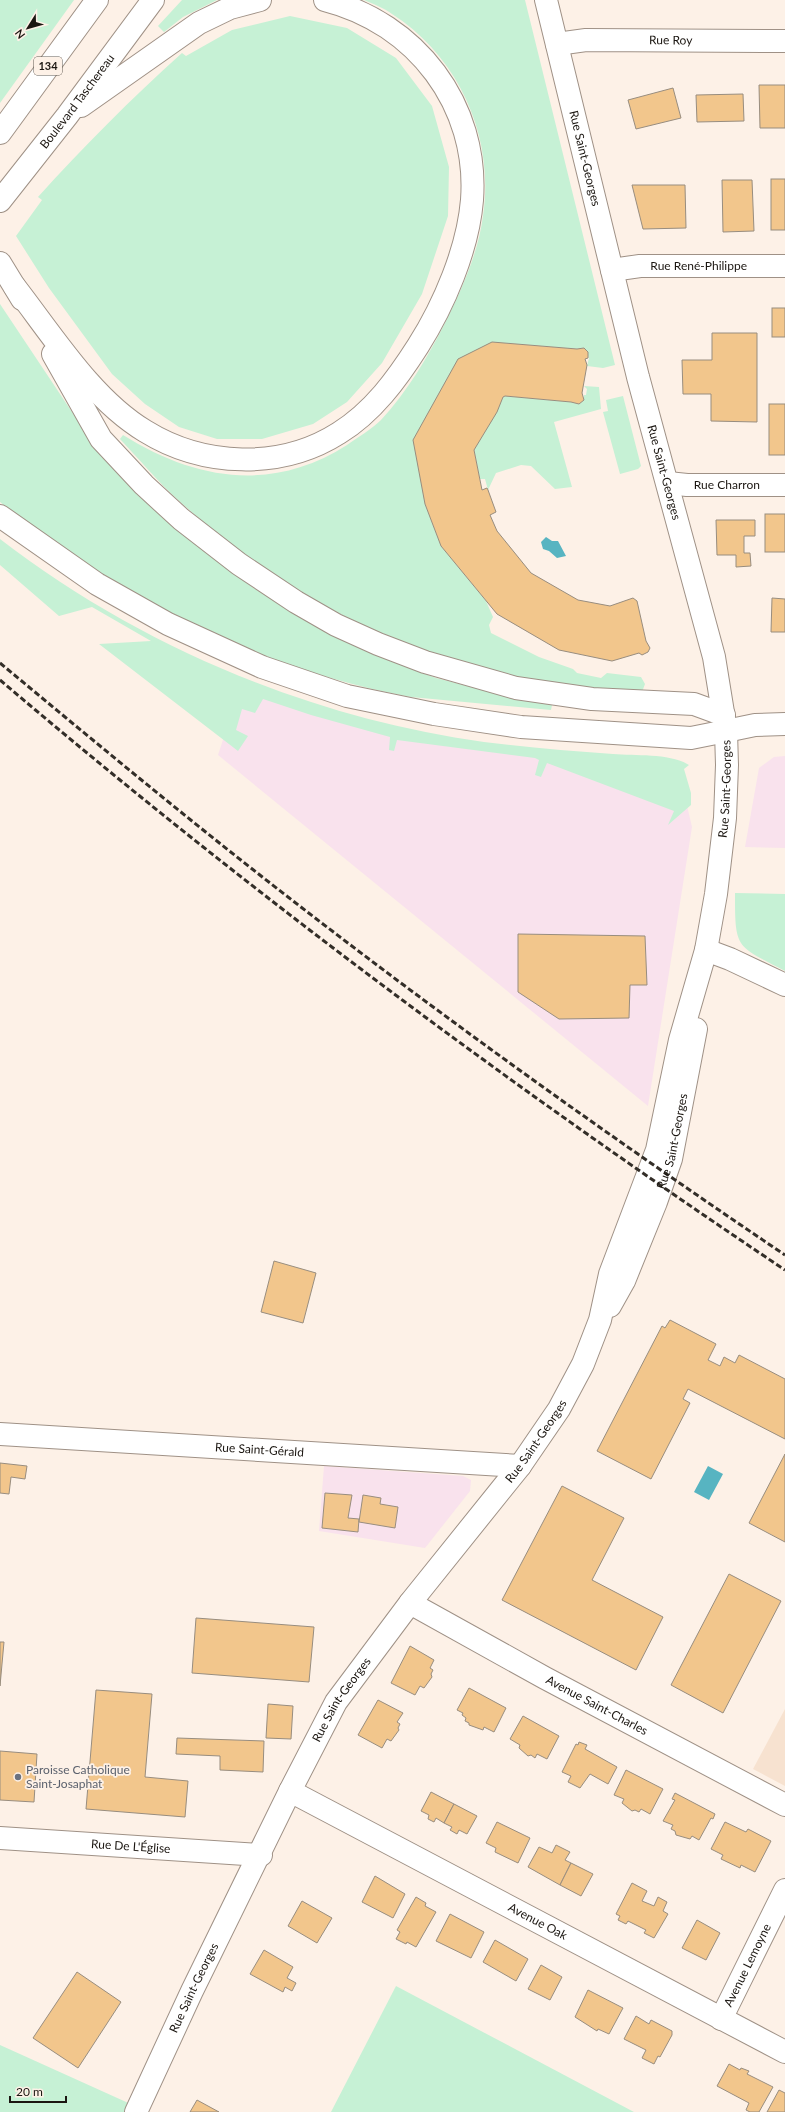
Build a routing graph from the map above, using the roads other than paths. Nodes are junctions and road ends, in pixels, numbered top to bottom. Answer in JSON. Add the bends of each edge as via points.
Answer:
{"nodes":[{"id":1,"x":97,"y":0,"type":"edge"},
{"id":2,"x":153,"y":0,"type":"edge"},
{"id":3,"x":260,"y":0,"type":"edge"},
{"id":4,"x":325,"y":0,"type":"edge"},
{"id":5,"x":546,"y":0,"type":"edge"},
{"id":6,"x":785,"y":41,"type":"edge"},
{"id":7,"x":557,"y":44,"type":"junction"},
{"id":8,"x":67,"y":116,"type":"junction"},
{"id":9,"x":0,"y":133,"type":"edge"},
{"id":10,"x":0,"y":201,"type":"edge"},
{"id":11,"x":0,"y":263,"type":"edge"},
{"id":12,"x":785,"y":266,"type":"edge"},
{"id":13,"x":612,"y":270,"type":"junction"},
{"id":14,"x":15,"y":287,"type":"junction"},
{"id":15,"x":668,"y":483,"type":"junction"},
{"id":16,"x":785,"y":485,"type":"edge"},
{"id":17,"x":0,"y":516,"type":"edge"},
{"id":18,"x":725,"y":723,"type":"junction"},
{"id":19,"x":785,"y":724,"type":"edge"},
{"id":20,"x":706,"y":950,"type":"junction"},
{"id":21,"x":785,"y":985,"type":"edge"},
{"id":22,"x":0,"y":1434,"type":"edge"},
{"id":23,"x":520,"y":1466,"type":"junction"},
{"id":24,"x":410,"y":1603,"type":"junction"},
{"id":25,"x":290,"y":1791,"type":"junction"},
{"id":26,"x":785,"y":1805,"type":"edge"},
{"id":27,"x":0,"y":1838,"type":"edge"},
{"id":28,"x":261,"y":1855,"type":"junction"},
{"id":29,"x":785,"y":1890,"type":"edge"},
{"id":30,"x":721,"y":2020,"type":"junction"},
{"id":31,"x":785,"y":2052,"type":"edge"},
{"id":32,"x":136,"y":2112,"type":"edge"}],
"edges":[{"from":1,"to":9,"type":"main road","number":"134"},
{"from":2,"to":8,"type":"main road","name":"Boulevard Taschereau"},
{"from":3,"to":8,"type":"main road","via":[[230,8],[199,23]]},
{"from":4,"to":14,"type":"main road","via":[[354,9],[381,22],[422,55],[452,96],[465,129],[471,161],[470,215],[441,306],[402,371],[366,413],[329,439],[286,455],[233,459],[210,457],[183,450],[143,430],[106,400],[70,359]]},
{"from":5,"to":7,"type":"main road","name":"Rue Saint-Georges"},
{"from":6,"to":7,"type":"main road","name":"Rue Roy","via":[[586,40]]},
{"from":7,"to":13,"type":"main road","name":"Rue Saint-Georges"},
{"from":8,"to":10,"type":"main road","name":"Boulevard Taschereau"},
{"from":11,"to":14,"type":"main road"},
{"from":12,"to":13,"type":"main road","name":"Rue René-Philippe","via":[[640,266]]},
{"from":13,"to":15,"type":"main road","name":"Rue Saint-Georges","via":[[638,377]]},
{"from":14,"to":18,"type":"main road","via":[[101,439],[116,456],[181,519],[239,564],[296,602],[397,652],[493,683],[592,699],[694,704]]},
{"from":15,"to":16,"type":"main road","name":"Rue Charron"},
{"from":15,"to":18,"type":"main road","name":"Rue Saint-Georges","via":[[714,657]]},
{"from":17,"to":18,"type":"main road","via":[[79,573],[118,598],[162,621],[255,664],[347,696],[455,718],[527,727],[691,738]]},
{"from":18,"to":19,"type":"main road"},
{"from":18,"to":20,"type":"main road","name":"Rue Saint-Georges","via":[[728,765],[725,818]]},
{"from":20,"to":21,"type":"main road"},
{"from":20,"to":23,"type":"main road","name":"Rue Saint-Georges","via":[[694,1045],[671,1159],[656,1202],[624,1281],[600,1320],[583,1364],[559,1409]]},
{"from":22,"to":23,"type":"main road","name":"Rue Saint-Gérald"},
{"from":23,"to":24,"type":"main road","name":"Rue Saint-Georges"},
{"from":24,"to":25,"type":"main road","name":"Rue Saint-Georges","via":[[336,1702]]},
{"from":24,"to":26,"type":"main road","name":"Avenue Saint-Charles","via":[[545,1678]]},
{"from":25,"to":28,"type":"main road","name":"Rue Saint-Georges"},
{"from":25,"to":30,"type":"main road","name":"Avenue Oak"},
{"from":27,"to":28,"type":"main road","name":"Rue De L'Église"},
{"from":28,"to":32,"type":"main road","name":"Rue Saint-Georges","via":[[192,1991]]},
{"from":29,"to":30,"type":"main road","name":"Avenue Lemoyne"},
{"from":30,"to":31,"type":"main road","name":"Avenue Oak"}]}
